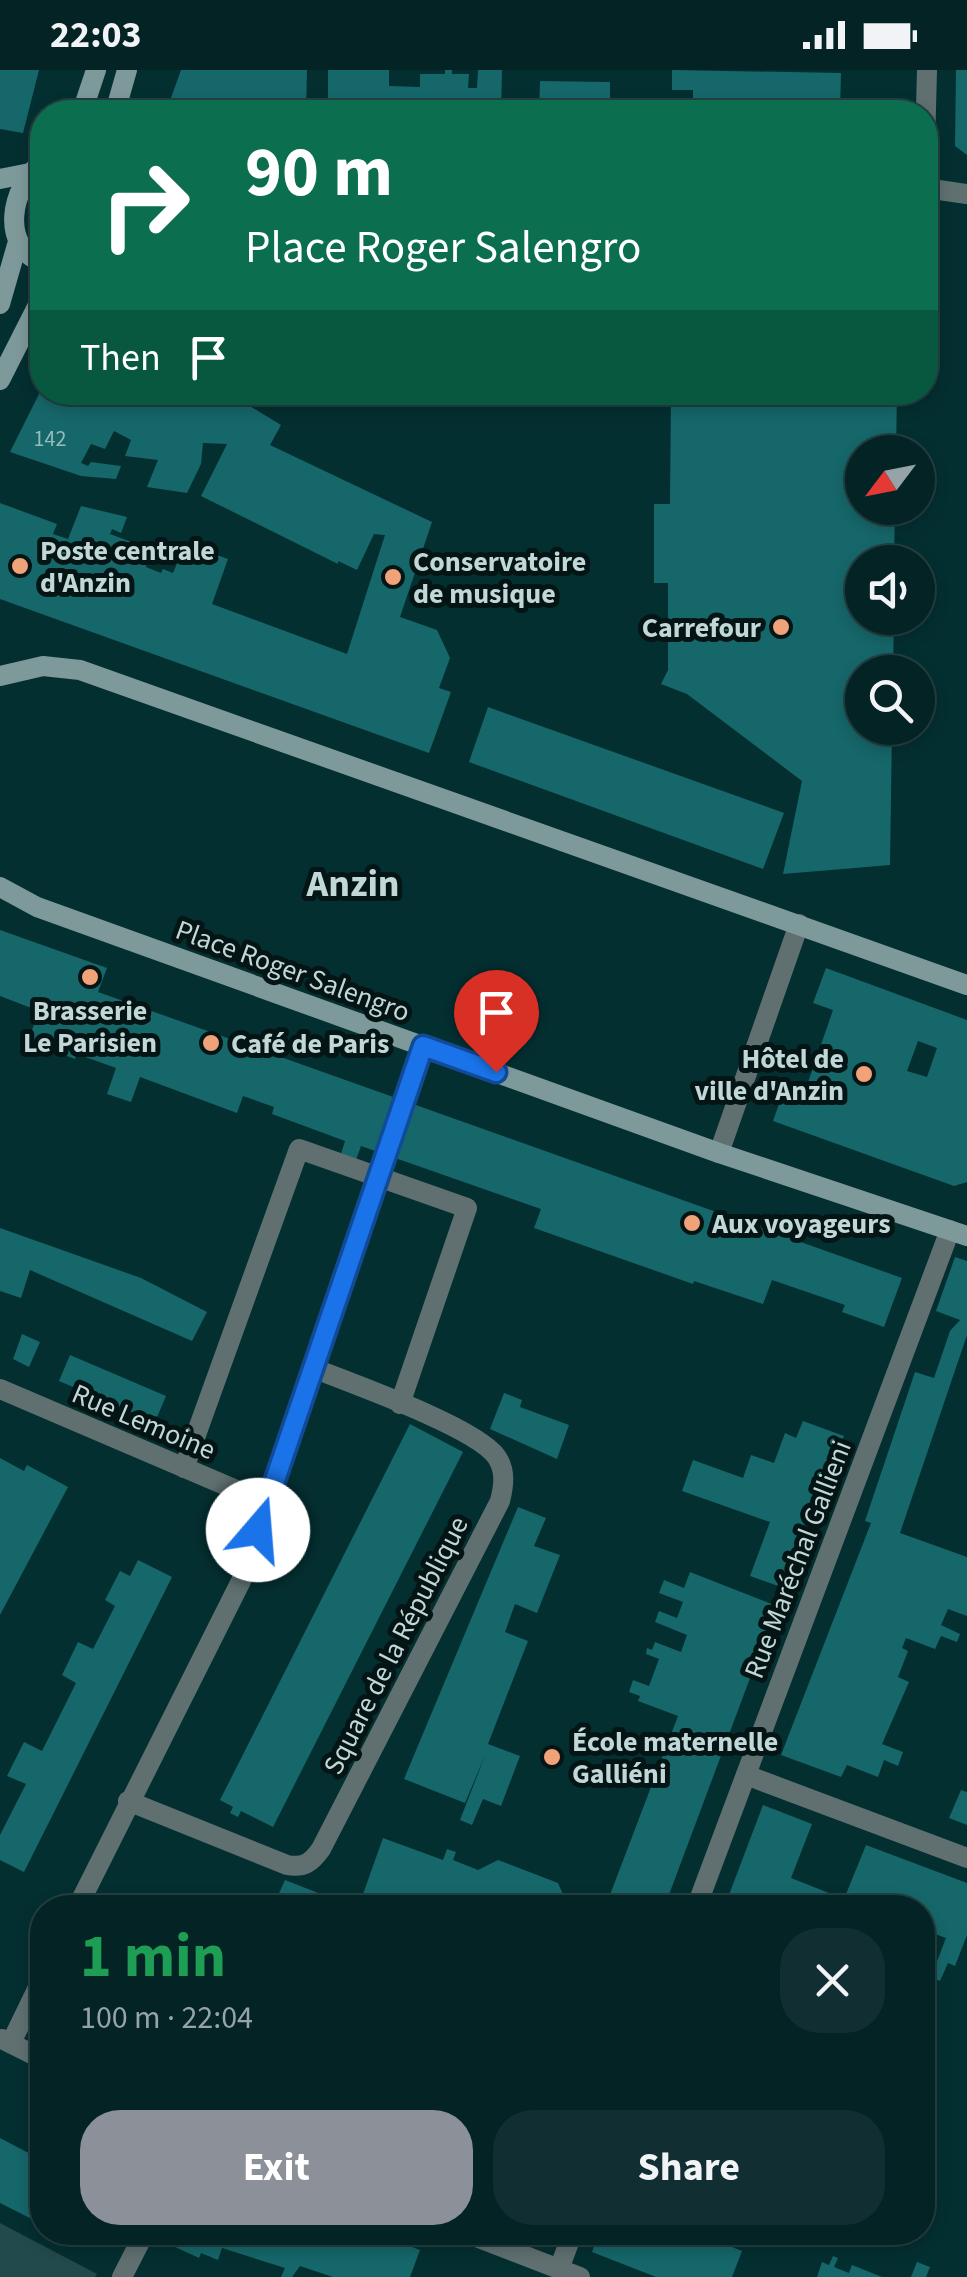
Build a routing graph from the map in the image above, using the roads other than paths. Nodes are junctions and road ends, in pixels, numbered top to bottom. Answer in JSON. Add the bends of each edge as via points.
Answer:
{"nodes":[{"id":1,"x":96,"y":70,"type":"edge"},
{"id":2,"x":127,"y":70,"type":"edge"},
{"id":3,"x":926,"y":70,"type":"edge"},
{"id":4,"x":86,"y":100,"type":"edge"},
{"id":5,"x":118,"y":100,"type":"edge"},
{"id":6,"x":926,"y":100,"type":"edge"},
{"id":7,"x":30,"y":170,"type":"edge"},
{"id":8,"x":0,"y":178,"type":"edge"},
{"id":9,"x":30,"y":179,"type":"edge"},
{"id":10,"x":938,"y":190,"type":"edge"},
{"id":11,"x":967,"y":194,"type":"edge"},
{"id":12,"x":10,"y":237,"type":"edge"},
{"id":13,"x":30,"y":258,"type":"edge"},
{"id":14,"x":0,"y":304,"type":"edge"},
{"id":15,"x":30,"y":321,"type":"edge"},
{"id":16,"x":0,"y":380,"type":"edge"},
{"id":17,"x":0,"y":676,"type":"edge"},
{"id":18,"x":0,"y":886,"type":"edge"},
{"id":19,"x":799,"y":924,"type":"junction"},
{"id":20,"x":967,"y":985,"type":"edge"},
{"id":21,"x":423,"y":1046,"type":"junction"},
{"id":22,"x":719,"y":1153,"type":"junction"},
{"id":23,"x":378,"y":1178,"type":"junction"},
{"id":24,"x":958,"y":1233,"type":"edge"},
{"id":25,"x":313,"y":1368,"type":"junction"},
{"id":26,"x":0,"y":1389,"type":"edge"},
{"id":27,"x":400,"y":1404,"type":"junction"},
{"id":28,"x":184,"y":1468,"type":"junction"},
{"id":29,"x":267,"y":1504,"type":"junction"},
{"id":30,"x":746,"y":1774,"type":"junction"},
{"id":31,"x":128,"y":1801,"type":"junction"},
{"id":32,"x":967,"y":1858,"type":"edge"},
{"id":33,"x":83,"y":1895,"type":"edge"},
{"id":34,"x":701,"y":1895,"type":"edge"},
{"id":35,"x":30,"y":2000,"type":"edge"},
{"id":36,"x":6,"y":2041,"type":"edge"},
{"id":37,"x":30,"y":2053,"type":"edge"},
{"id":38,"x":139,"y":2245,"type":"edge"},
{"id":39,"x":498,"y":2245,"type":"edge"},
{"id":40,"x":568,"y":2245,"type":"edge"},
{"id":41,"x":559,"y":2268,"type":"junction"},
{"id":42,"x":122,"y":2277,"type":"edge"},
{"id":43,"x":580,"y":2277,"type":"edge"}],
"edges":[{"from":1,"to":4,"type":"street"},
{"from":2,"to":5,"type":"street"},
{"from":3,"to":6,"type":"street"},
{"from":7,"to":8,"type":"street"},
{"from":9,"to":12,"type":"street","via":[[11,212]]},
{"from":10,"to":11,"type":"street"},
{"from":12,"to":13,"type":"street"},
{"from":12,"to":14,"type":"street"},
{"from":15,"to":16,"type":"street"},
{"from":17,"to":19,"type":"street","via":[[44,666],[80,670]]},
{"from":18,"to":21,"type":"street","name":"Place Roger Salengro","via":[[37,907]]},
{"from":19,"to":20,"type":"street"},
{"from":19,"to":22,"type":"street"},
{"from":21,"to":22,"type":"street","name":"Place Roger Salengro"},
{"from":21,"to":23,"type":"street"},
{"from":22,"to":24,"type":"street","name":"Place Roger Salengro"},
{"from":23,"to":25,"type":"street"},
{"from":23,"to":27,"type":"street","via":[[467,1208]]},
{"from":23,"to":28,"type":"street","via":[[298,1149]]},
{"from":24,"to":30,"type":"street","name":"Rue Maréchal Gallieni"},
{"from":25,"to":27,"type":"street","name":"Square de la République"},
{"from":25,"to":29,"type":"street"},
{"from":26,"to":28,"type":"street","name":"Rue Lemoine"},
{"from":27,"to":31,"type":"street","name":"Square de la République","via":[[486,1446],[497,1457],[504,1484],[321,1849],[304,1866],[288,1865]]},
{"from":28,"to":29,"type":"street","name":"Rue Lemoine"},
{"from":29,"to":31,"type":"street","via":[[241,1581]]},
{"from":30,"to":32,"type":"street"},
{"from":30,"to":34,"type":"street","name":"Rue Maréchal Gallieni"},
{"from":31,"to":33,"type":"street"},
{"from":35,"to":36,"type":"street"},
{"from":36,"to":37,"type":"street"},
{"from":38,"to":42,"type":"street"},
{"from":39,"to":41,"type":"street"},
{"from":40,"to":41,"type":"street"},
{"from":41,"to":43,"type":"street"}]}
